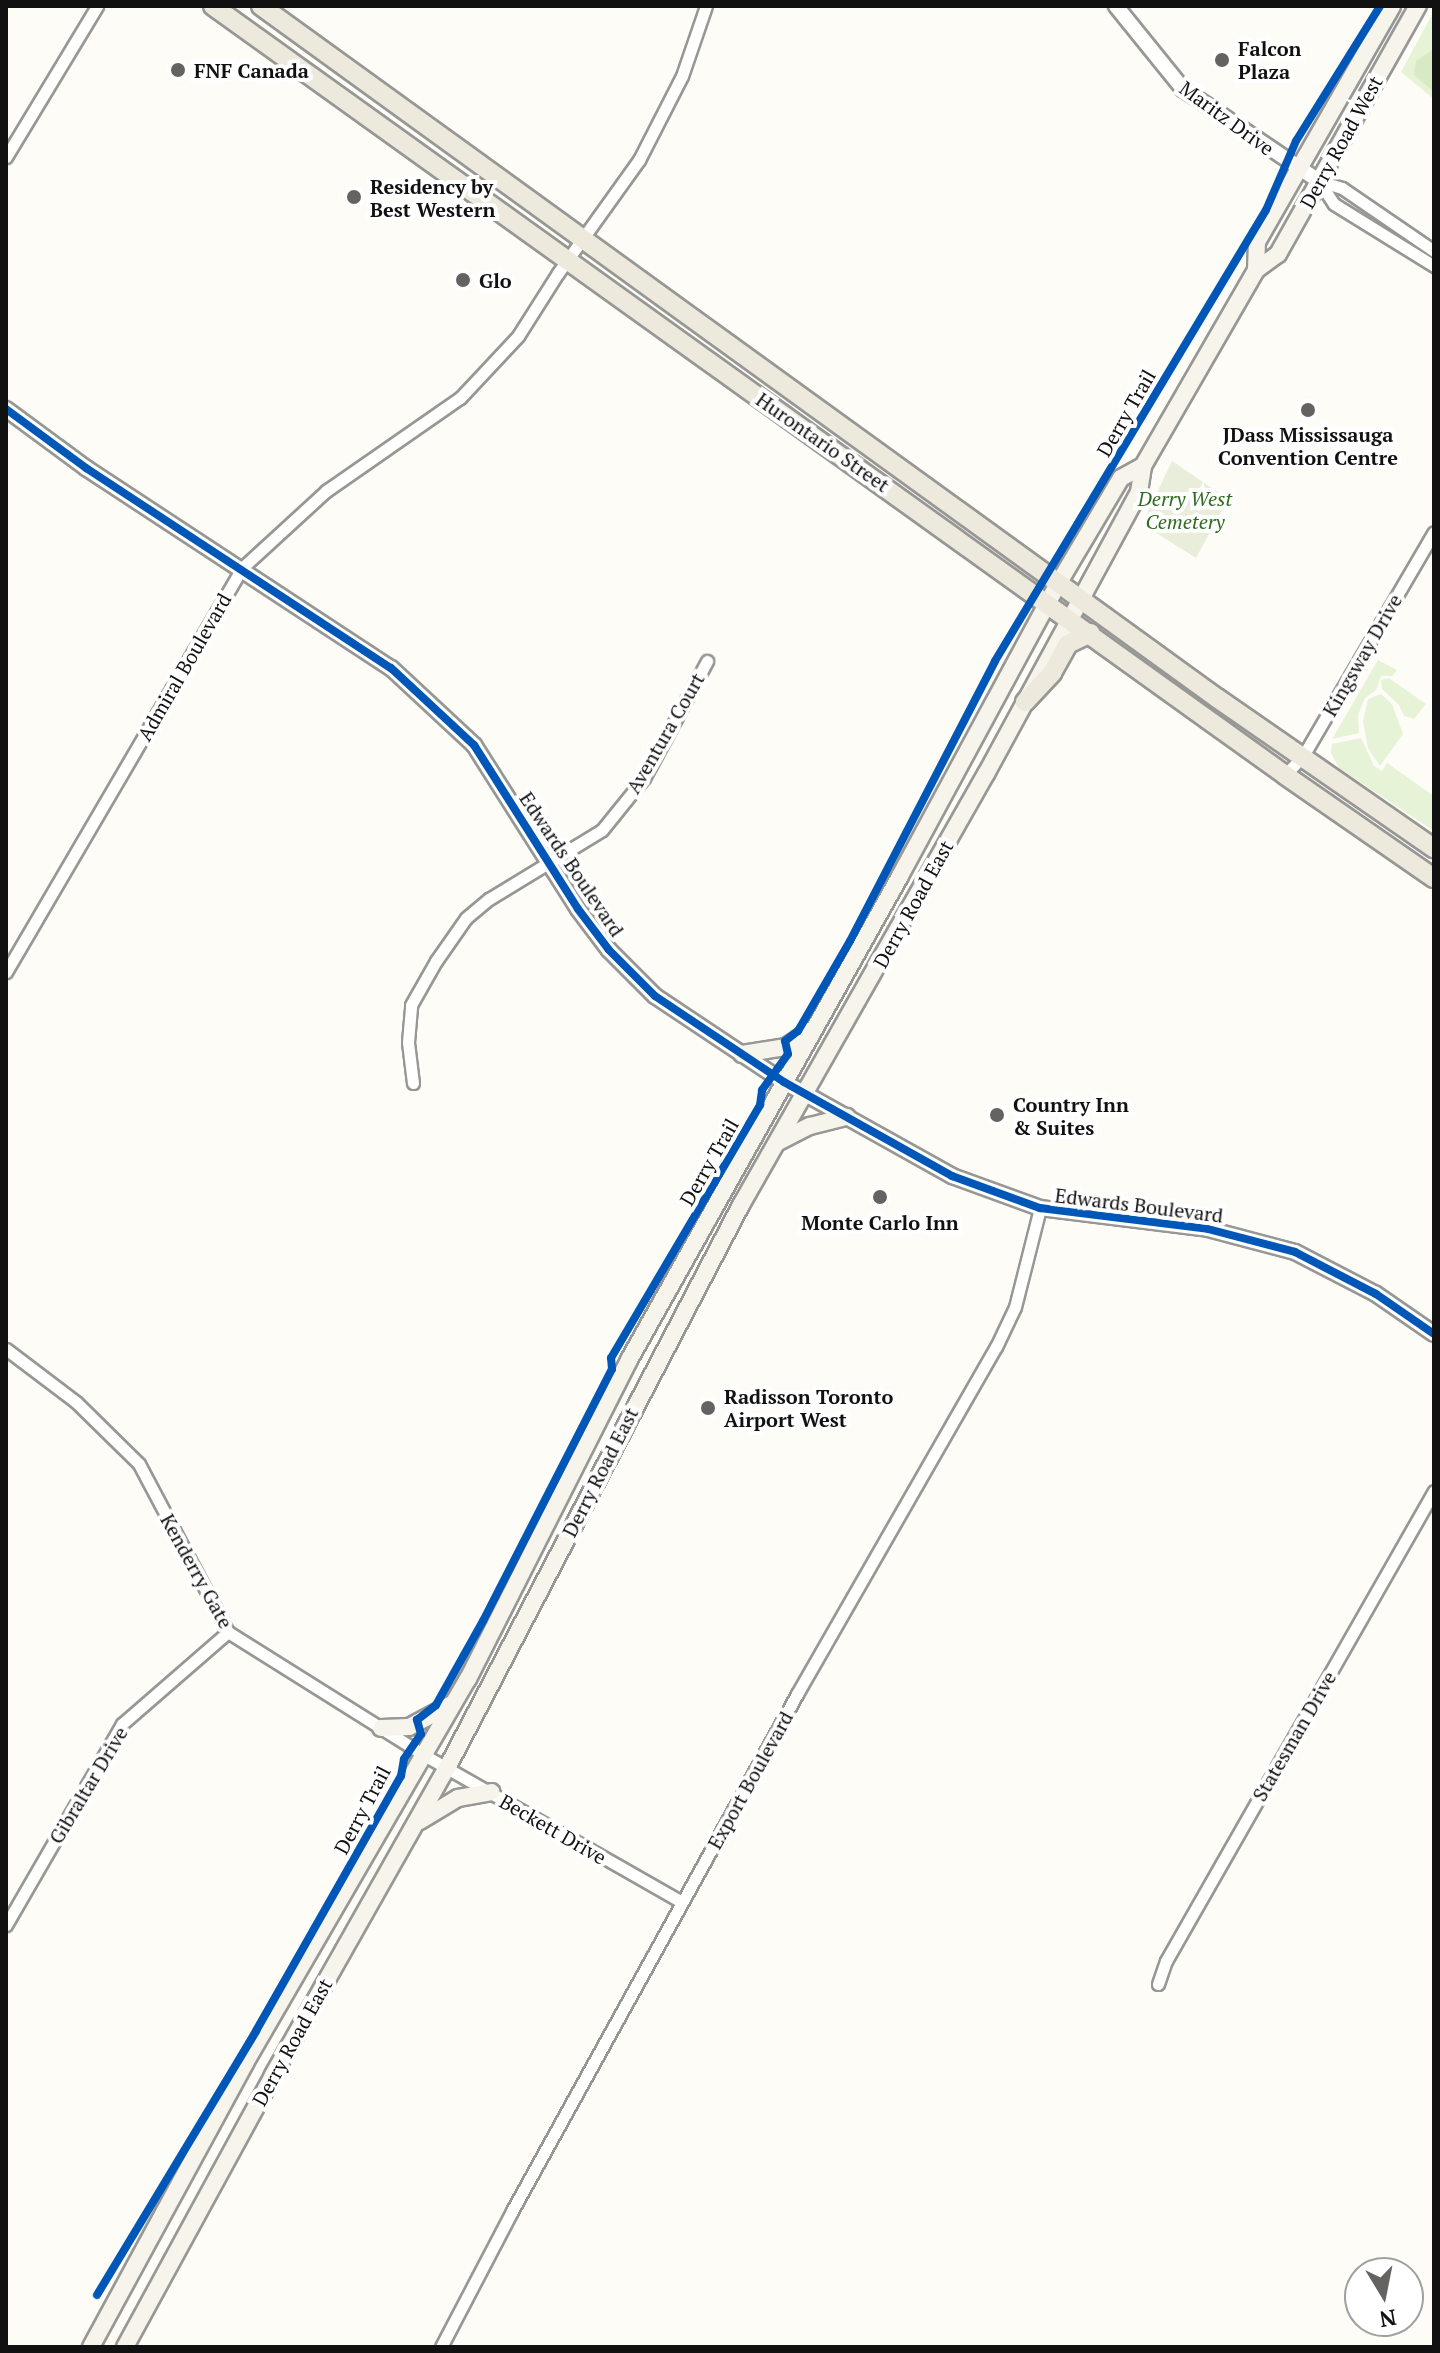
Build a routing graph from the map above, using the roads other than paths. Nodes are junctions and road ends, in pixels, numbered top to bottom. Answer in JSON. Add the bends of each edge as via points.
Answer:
{"nodes":[{"id":1,"x":97,"y":6,"type":"edge"},
{"id":2,"x":213,"y":6,"type":"edge"},
{"id":3,"x":261,"y":6,"type":"edge"},
{"id":4,"x":706,"y":6,"type":"edge"},
{"id":5,"x":1116,"y":6,"type":"edge"},
{"id":6,"x":1392,"y":6,"type":"edge"},
{"id":7,"x":1418,"y":6,"type":"edge"},
{"id":8,"x":6,"y":157,"type":"edge"},
{"id":9,"x":1299,"y":168,"type":"junction"},
{"id":10,"x":1319,"y":181,"type":"junction"},
{"id":11,"x":582,"y":239,"type":"junction"},
{"id":12,"x":1434,"y":251,"type":"edge"},
{"id":13,"x":568,"y":261,"type":"junction"},
{"id":14,"x":1434,"y":266,"type":"edge"},
{"id":15,"x":1256,"y":270,"type":"junction"},
{"id":16,"x":6,"y":409,"type":"edge"},
{"id":17,"x":1143,"y":466,"type":"junction"},
{"id":18,"x":1434,"y":532,"type":"edge"},
{"id":19,"x":243,"y":567,"type":"junction"},
{"id":20,"x":1058,"y":584,"type":"junction"},
{"id":21,"x":1080,"y":599,"type":"junction"},
{"id":22,"x":1048,"y":604,"type":"junction"},
{"id":23,"x":1070,"y":618,"type":"junction"},
{"id":24,"x":1091,"y":633,"type":"junction"},
{"id":25,"x":707,"y":661,"type":"dead end"},
{"id":26,"x":1025,"y":702,"type":"junction"},
{"id":27,"x":1303,"y":756,"type":"junction"},
{"id":28,"x":1285,"y":775,"type":"junction"},
{"id":29,"x":1434,"y":848,"type":"edge"},
{"id":30,"x":548,"y":863,"type":"junction"},
{"id":31,"x":1434,"y":878,"type":"edge"},
{"id":32,"x":6,"y":972,"type":"edge"},
{"id":33,"x":814,"y":1028,"type":"junction"},
{"id":34,"x":742,"y":1054,"type":"junction"},
{"id":35,"x":784,"y":1082,"type":"junction"},
{"id":36,"x":413,"y":1083,"type":"dead end"},
{"id":37,"x":805,"y":1095,"type":"junction"},
{"id":38,"x":847,"y":1117,"type":"junction"},
{"id":39,"x":777,"y":1143,"type":"junction"},
{"id":40,"x":722,"y":1195,"type":"junction"},
{"id":41,"x":741,"y":1205,"type":"junction"},
{"id":42,"x":1040,"y":1208,"type":"junction"},
{"id":43,"x":692,"y":1248,"type":"junction"},
{"id":44,"x":712,"y":1260,"type":"junction"},
{"id":45,"x":1434,"y":1334,"type":"edge"},
{"id":46,"x":6,"y":1349,"type":"edge"},
{"id":47,"x":1434,"y":1491,"type":"edge"},
{"id":48,"x":525,"y":1567,"type":"junction"},
{"id":49,"x":546,"y":1578,"type":"junction"},
{"id":50,"x":228,"y":1632,"type":"junction"},
{"id":51,"x":489,"y":1638,"type":"junction"},
{"id":52,"x":511,"y":1648,"type":"junction"},
{"id":53,"x":453,"y":1703,"type":"junction"},
{"id":54,"x":381,"y":1728,"type":"junction"},
{"id":55,"x":424,"y":1755,"type":"junction"},
{"id":56,"x":447,"y":1768,"type":"junction"},
{"id":57,"x":491,"y":1792,"type":"junction"},
{"id":58,"x":415,"y":1824,"type":"junction"},
{"id":59,"x":682,"y":1902,"type":"junction"},
{"id":60,"x":6,"y":1925,"type":"edge"},
{"id":61,"x":1158,"y":1984,"type":"dead end"},
{"id":62,"x":91,"y":2347,"type":"edge"},
{"id":63,"x":125,"y":2347,"type":"edge"},
{"id":64,"x":441,"y":2347,"type":"edge"}],
"edges":[{"from":1,"to":8,"type":"street"},
{"from":2,"to":13,"type":"main road","name":"Hurontario Street"},
{"from":3,"to":11,"type":"main road","name":"Hurontario Street"},
{"from":4,"to":11,"type":"street","name":"Admiral Boulevard","via":[[682,76],[639,160]]},
{"from":5,"to":9,"type":"street","name":"Maritz Drive","via":[[1183,89]]},
{"from":6,"to":9,"type":"main road","name":"Derry Road West"},
{"from":7,"to":10,"type":"main road","name":"Derry Road West"},
{"from":9,"to":10,"type":"street","name":"Maritz Drive"},
{"from":9,"to":15,"type":"main road","name":"Derry Road West","via":[[1257,242]]},
{"from":10,"to":12,"type":"street","via":[[1342,188]]},
{"from":10,"to":14,"type":"street","via":[[1334,204]]},
{"from":10,"to":15,"type":"main road","name":"Derry Road West","via":[[1278,254]]},
{"from":11,"to":13,"type":"street","name":"Admiral Boulevard"},
{"from":11,"to":20,"type":"main road","name":"Hurontario Street"},
{"from":13,"to":19,"type":"street","name":"Admiral Boulevard","via":[[518,336],[460,398],[326,491]]},
{"from":13,"to":22,"type":"main road","name":"Hurontario Street"},
{"from":15,"to":17,"type":"main road","name":"Derry Road West"},
{"from":16,"to":19,"type":"street","name":"Edwards Boulevard","via":[[86,468]]},
{"from":17,"to":20,"type":"main road","name":"Derry Road West","via":[[1121,478]]},
{"from":17,"to":21,"type":"main road","name":"Derry Road West","via":[[1139,492]]},
{"from":18,"to":27,"type":"street","name":"Kingsway Drive"},
{"from":19,"to":30,"type":"street","name":"Edwards Boulevard","via":[[378,657],[463,733]]},
{"from":19,"to":32,"type":"street","name":"Admiral Boulevard"},
{"from":20,"to":21,"type":"main road","name":"Hurontario Street"},
{"from":20,"to":22,"type":"main road","name":"Derry Road West"},
{"from":21,"to":23,"type":"main road","name":"Derry Road East"},
{"from":21,"to":27,"type":"main road","name":"Hurontario Street"},
{"from":22,"to":23,"type":"main road","name":"Hurontario Street"},
{"from":22,"to":33,"type":"main road","name":"Derry Road East"},
{"from":23,"to":24,"type":"main road","name":"Hurontario Street"},
{"from":23,"to":26,"type":"main road","name":"Derry Road East"},
{"from":24,"to":26,"type":"main road","via":[[1068,644],[1052,673]]},
{"from":24,"to":28,"type":"main road","name":"Hurontario Street"},
{"from":25,"to":30,"type":"street","name":"Aventura Court","via":[[644,778],[602,830]]},
{"from":26,"to":37,"type":"main road","name":"Derry Road East"},
{"from":27,"to":28,"type":"street","name":"Kingsway Drive"},
{"from":27,"to":29,"type":"main road","name":"Hurontario Street"},
{"from":28,"to":31,"type":"main road","name":"Hurontario Street"},
{"from":30,"to":34,"type":"street","name":"Edwards Boulevard","via":[[609,950],[655,996]]},
{"from":30,"to":36,"type":"street","name":"Aventura Court","via":[[466,918],[436,961],[411,1005]]},
{"from":33,"to":34,"type":"main road","via":[[786,1047]]},
{"from":33,"to":35,"type":"main road","name":"Derry Road East"},
{"from":34,"to":35,"type":"street","name":"Edwards Boulevard"},
{"from":35,"to":37,"type":"street","name":"Edwards Boulevard"},
{"from":35,"to":40,"type":"main road","name":"Derry Road East"},
{"from":37,"to":38,"type":"street","name":"Edwards Boulevard"},
{"from":37,"to":39,"type":"main road","name":"Derry Road East"},
{"from":38,"to":39,"type":"main road","via":[[810,1126]]},
{"from":38,"to":42,"type":"street","name":"Edwards Boulevard","via":[[952,1176]]},
{"from":39,"to":41,"type":"main road","name":"Derry Road East"},
{"from":40,"to":41,"type":"main road"},
{"from":40,"to":43,"type":"main road","name":"Derry Road East"},
{"from":41,"to":44,"type":"main road","name":"Derry Road East"},
{"from":42,"to":45,"type":"street","name":"Edwards Boulevard","via":[[1208,1229],[1285,1249],[1376,1294]]},
{"from":42,"to":59,"type":"street","name":"Export Boulevard","via":[[1015,1307],[996,1347]]},
{"from":43,"to":44,"type":"main road"},
{"from":43,"to":48,"type":"main road","name":"Derry Road East"},
{"from":44,"to":49,"type":"main road","name":"Derry Road East"},
{"from":46,"to":50,"type":"street","name":"Kenderry Gate","via":[[112,1433],[139,1464]]},
{"from":47,"to":61,"type":"street","name":"Statesman Drive","via":[[1166,1961]]},
{"from":48,"to":49,"type":"main road"},
{"from":48,"to":51,"type":"main road","name":"Derry Road East"},
{"from":49,"to":52,"type":"main road","name":"Derry Road East"},
{"from":50,"to":54,"type":"street","name":"Kenderry Gate"},
{"from":50,"to":60,"type":"street","name":"Gibraltar Drive","via":[[122,1724]]},
{"from":51,"to":52,"type":"main road"},
{"from":51,"to":53,"type":"main road","name":"Derry Road East"},
{"from":52,"to":56,"type":"main road","name":"Derry Road East"},
{"from":53,"to":54,"type":"main road","via":[[409,1727]]},
{"from":53,"to":55,"type":"main road","name":"Derry Road East"},
{"from":54,"to":55,"type":"street","name":"Kenderry Gate"},
{"from":55,"to":56,"type":"street","name":"Beckett Drive"},
{"from":55,"to":62,"type":"main road","name":"Derry Road East","via":[[245,2063]]},
{"from":56,"to":57,"type":"street","name":"Beckett Drive"},
{"from":56,"to":58,"type":"main road","name":"Derry Road East"},
{"from":57,"to":58,"type":"main road","via":[[458,1798]]},
{"from":57,"to":59,"type":"street","name":"Beckett Drive"},
{"from":58,"to":63,"type":"main road","name":"Derry Road East"},
{"from":59,"to":64,"type":"street","name":"Export Boulevard"}]}
